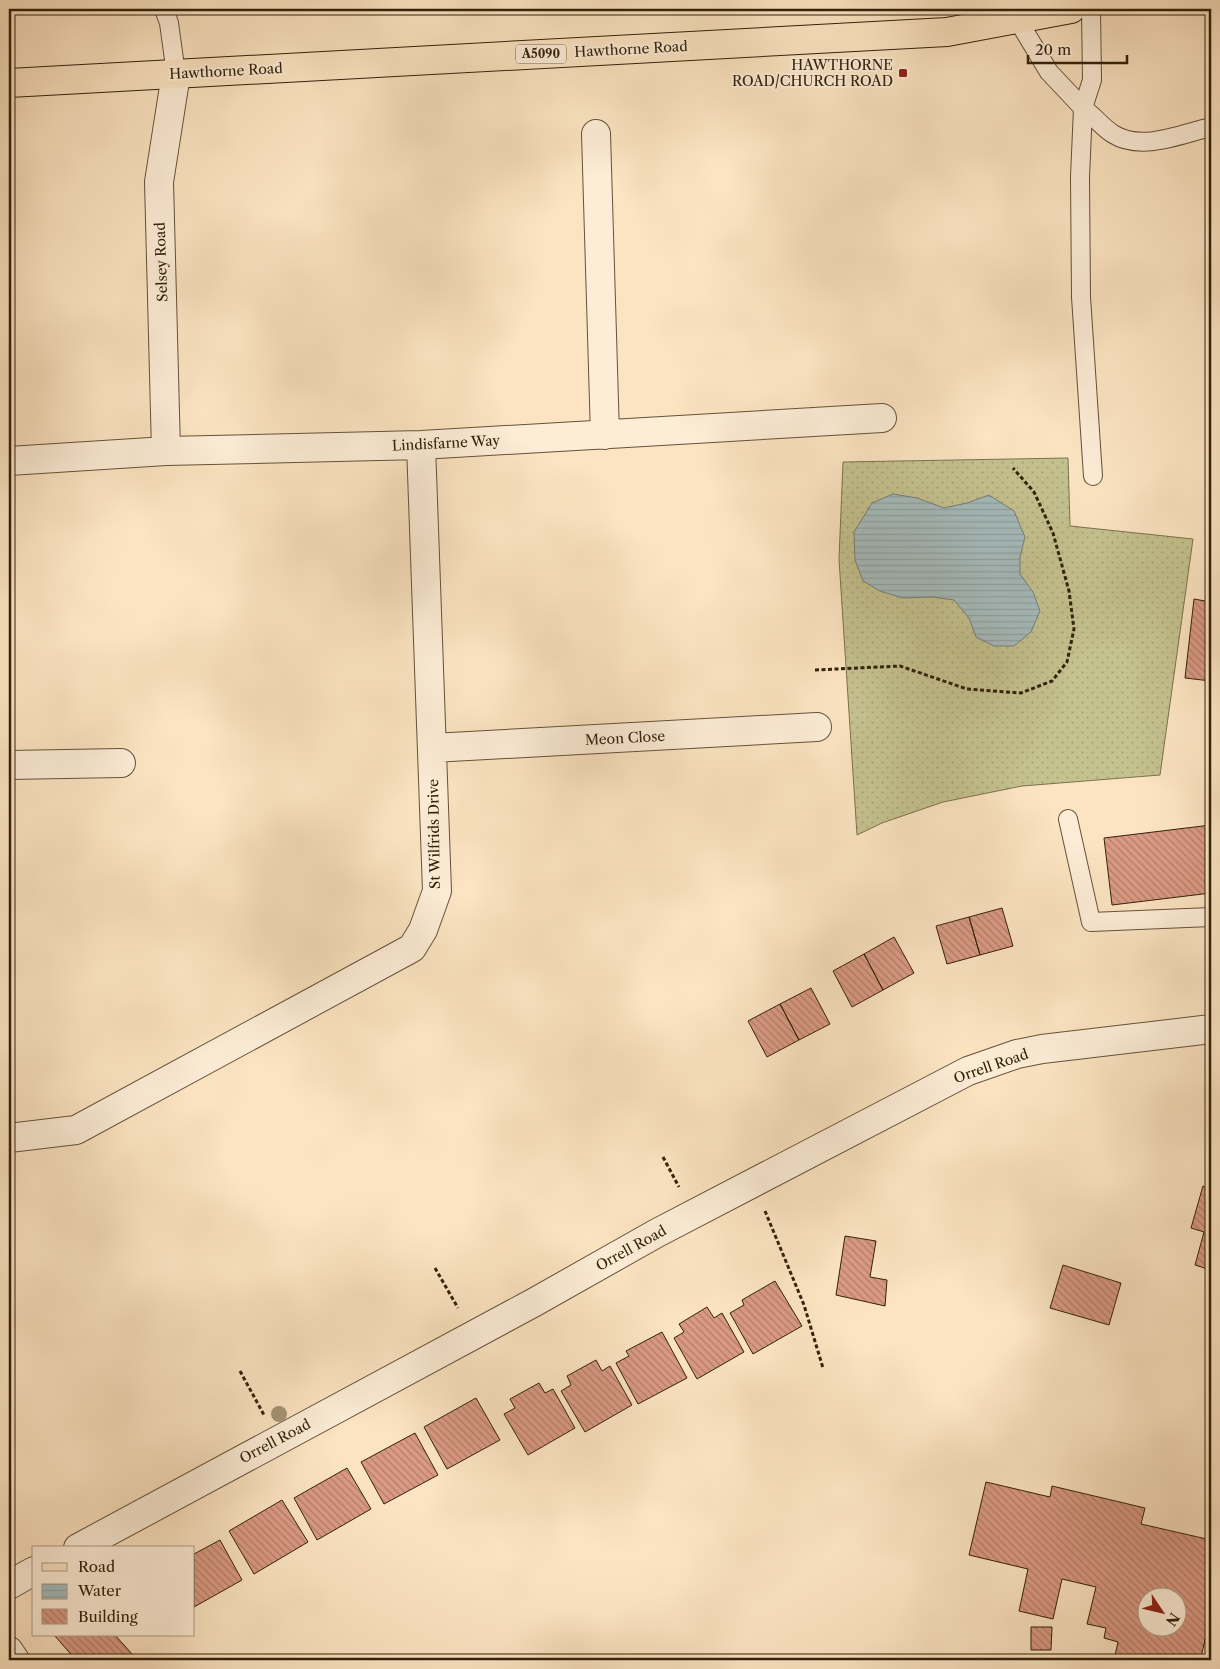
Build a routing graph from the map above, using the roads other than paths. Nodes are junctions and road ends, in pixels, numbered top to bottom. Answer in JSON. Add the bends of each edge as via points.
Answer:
{"nodes":[{"id":1,"x":164,"y":9,"type":"edge"},
{"id":2,"x":1070,"y":9,"type":"edge"},
{"id":3,"x":1091,"y":9,"type":"edge"},
{"id":4,"x":1017,"y":19,"type":"junction"},
{"id":5,"x":176,"y":74,"type":"junction"},
{"id":6,"x":9,"y":83,"type":"edge"},
{"id":7,"x":1083,"y":108,"type":"junction"},
{"id":8,"x":1211,"y":127,"type":"edge"},
{"id":9,"x":596,"y":134,"type":"dead end"},
{"id":10,"x":882,"y":418,"type":"dead end"},
{"id":11,"x":605,"y":435,"type":"junction"},
{"id":12,"x":421,"y":446,"type":"junction"},
{"id":13,"x":166,"y":451,"type":"junction"},
{"id":14,"x":9,"y":461,"type":"edge"},
{"id":15,"x":1093,"y":476,"type":"dead end"},
{"id":16,"x":817,"y":728,"type":"dead end"},
{"id":17,"x":432,"y":748,"type":"junction"},
{"id":18,"x":121,"y":763,"type":"dead end"},
{"id":19,"x":9,"y":765,"type":"edge"},
{"id":20,"x":1068,"y":820,"type":"dead end"},
{"id":21,"x":1211,"y":916,"type":"edge"},
{"id":22,"x":1211,"y":1029,"type":"edge"},
{"id":23,"x":9,"y":1138,"type":"edge"},
{"id":24,"x":82,"y":1546,"type":"edge"},
{"id":25,"x":32,"y":1572,"type":"edge"},
{"id":26,"x":9,"y":1584,"type":"edge"},
{"id":27,"x":9,"y":1651,"type":"edge"},
{"id":28,"x":15,"y":1660,"type":"edge"}],
"edges":[{"from":1,"to":5,"type":"lane"},
{"from":2,"to":4,"type":"main road","name":"Hawthorne Road","number":"A5090"},
{"from":3,"to":7,"type":"lane","via":[[1092,80]]},
{"from":4,"to":5,"type":"main road","name":"Hawthorne Road","number":"A5090","via":[[947,32]]},
{"from":4,"to":7,"type":"lane","via":[[1049,72]]},
{"from":5,"to":6,"type":"main road","name":"Hawthorne Road","number":"A5090"},
{"from":5,"to":13,"type":"street","name":"Selsey Road","via":[[158,182]]},
{"from":7,"to":8,"type":"lane","via":[[1112,134],[1129,141],[1151,142]]},
{"from":7,"to":15,"type":"lane","via":[[1081,296]]},
{"from":9,"to":11,"type":"street"},
{"from":10,"to":11,"type":"street","name":"Lindisfarne Way"},
{"from":11,"to":12,"type":"street","name":"Lindisfarne Way"},
{"from":12,"to":13,"type":"street","name":"Lindisfarne Way"},
{"from":12,"to":17,"type":"street","name":"St Wilfrids Drive"},
{"from":13,"to":14,"type":"street","name":"Lindisfarne Way"},
{"from":16,"to":17,"type":"street","name":"Meon Close"},
{"from":17,"to":23,"type":"street","name":"St Wilfrids Drive","via":[[436,891],[423,930],[412,948],[76,1130]]},
{"from":18,"to":19,"type":"street"},
{"from":20,"to":21,"type":"lane","via":[[1092,922]]},
{"from":22,"to":24,"type":"street","name":"Orrell Road","via":[[1042,1049],[968,1070],[657,1233]]},
{"from":25,"to":26,"type":"street"},
{"from":27,"to":28,"type":"street"}]}
